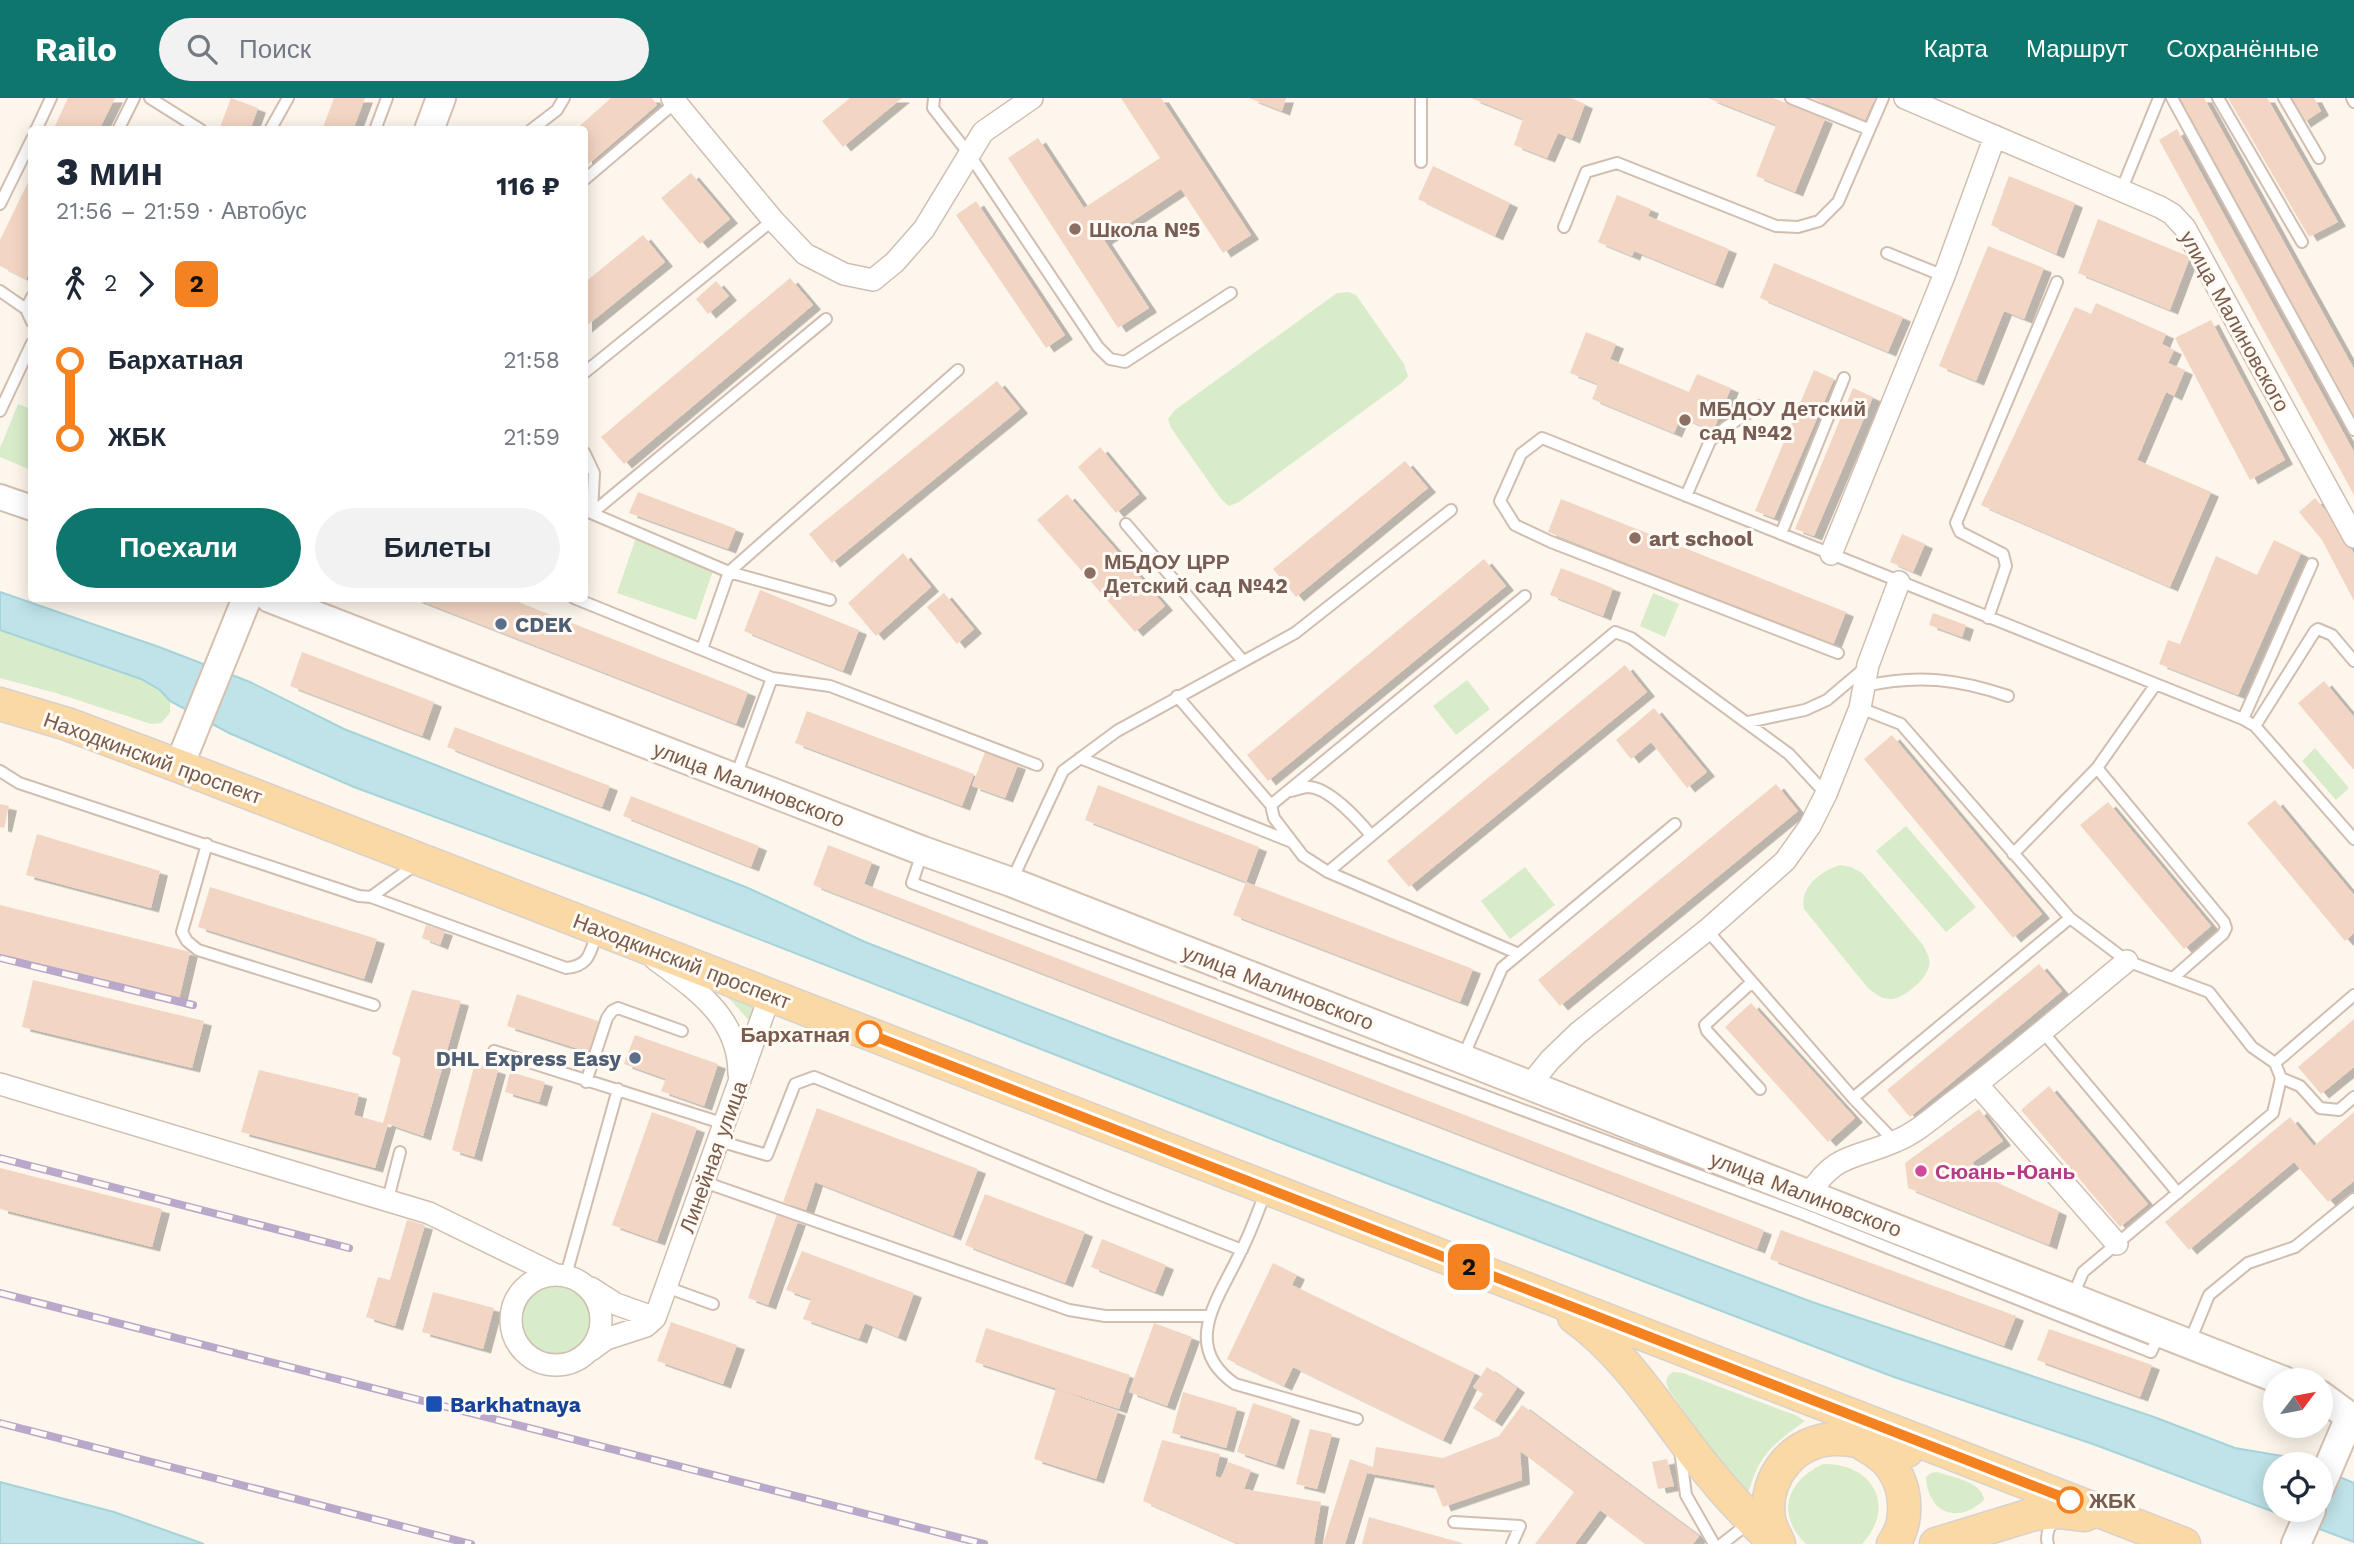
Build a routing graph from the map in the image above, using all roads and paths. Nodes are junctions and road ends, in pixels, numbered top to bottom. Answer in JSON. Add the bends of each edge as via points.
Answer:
{"nodes":[{"id":1,"x":51,"y":98,"type":"edge"},
{"id":2,"x":134,"y":98,"type":"edge"},
{"id":3,"x":150,"y":98,"type":"edge"},
{"id":4,"x":288,"y":98,"type":"edge"},
{"id":5,"x":387,"y":98,"type":"edge"},
{"id":6,"x":441,"y":98,"type":"edge"},
{"id":7,"x":564,"y":98,"type":"edge"},
{"id":8,"x":934,"y":98,"type":"edge"},
{"id":9,"x":1032,"y":98,"type":"edge"},
{"id":10,"x":1421,"y":98,"type":"edge"},
{"id":11,"x":1791,"y":98,"type":"edge"},
{"id":12,"x":1883,"y":98,"type":"edge"},
{"id":13,"x":1905,"y":98,"type":"edge"},
{"id":14,"x":2159,"y":98,"type":"edge"},
{"id":15,"x":2172,"y":98,"type":"edge"},
{"id":16,"x":2218,"y":98,"type":"edge"},
{"id":17,"x":2284,"y":98,"type":"edge"},
{"id":18,"x":674,"y":100,"type":"edge"},
{"id":19,"x":38,"y":126,"type":"edge"},
{"id":20,"x":120,"y":126,"type":"edge"},
{"id":21,"x":195,"y":126,"type":"edge"},
{"id":22,"x":272,"y":126,"type":"edge"},
{"id":23,"x":376,"y":126,"type":"edge"},
{"id":24,"x":430,"y":126,"type":"edge"},
{"id":25,"x":536,"y":126,"type":"edge"},
{"id":26,"x":1868,"y":129,"type":"junction"},
{"id":27,"x":1995,"y":136,"type":"junction"},
{"id":28,"x":28,"y":147,"type":"edge"},
{"id":29,"x":969,"y":154,"type":"junction"},
{"id":30,"x":2319,"y":158,"type":"dead end"},
{"id":31,"x":1421,"y":162,"type":"dead end"},
{"id":32,"x":588,"y":176,"type":"edge"},
{"id":33,"x":2121,"y":191,"type":"junction"},
{"id":34,"x":0,"y":204,"type":"edge"},
{"id":35,"x":773,"y":219,"type":"junction"},
{"id":36,"x":1564,"y":227,"type":"dead end"},
{"id":37,"x":2302,"y":242,"type":"dead end"},
{"id":38,"x":1887,"y":253,"type":"dead end"},
{"id":39,"x":1944,"y":276,"type":"junction"},
{"id":40,"x":2057,"y":282,"type":"dead end"},
{"id":41,"x":0,"y":291,"type":"edge"},
{"id":42,"x":1231,"y":293,"type":"dead end"},
{"id":43,"x":28,"y":305,"type":"edge"},
{"id":44,"x":26,"y":309,"type":"junction"},
{"id":45,"x":28,"y":313,"type":"edge"},
{"id":46,"x":826,"y":319,"type":"dead end"},
{"id":47,"x":28,"y":352,"type":"edge"},
{"id":48,"x":588,"y":370,"type":"edge"},
{"id":49,"x":958,"y":370,"type":"dead end"},
{"id":50,"x":1844,"y":379,"type":"dead end"},
{"id":51,"x":1759,"y":407,"type":"dead end"},
{"id":52,"x":0,"y":411,"type":"edge"},
{"id":53,"x":2354,"y":430,"type":"edge"},
{"id":54,"x":588,"y":460,"type":"edge"},
{"id":55,"x":1686,"y":496,"type":"junction"},
{"id":56,"x":0,"y":497,"type":"edge"},
{"id":57,"x":28,"y":507,"type":"edge"},
{"id":58,"x":1451,"y":510,"type":"dead end"},
{"id":59,"x":588,"y":512,"type":"edge"},
{"id":60,"x":1126,"y":524,"type":"dead end"},
{"id":61,"x":1781,"y":534,"type":"junction"},
{"id":62,"x":2354,"y":537,"type":"edge"},
{"id":63,"x":1831,"y":554,"type":"junction"},
{"id":64,"x":2312,"y":564,"type":"dead end"},
{"id":65,"x":729,"y":572,"type":"junction"},
{"id":66,"x":1899,"y":582,"type":"junction"},
{"id":67,"x":1525,"y":596,"type":"dead end"},
{"id":68,"x":830,"y":600,"type":"dead end"},
{"id":69,"x":245,"y":602,"type":"edge"},
{"id":70,"x":280,"y":602,"type":"edge"},
{"id":71,"x":584,"y":602,"type":"edge"},
{"id":72,"x":1989,"y":618,"type":"junction"},
{"id":73,"x":702,"y":649,"type":"junction"},
{"id":74,"x":1838,"y":653,"type":"dead end"},
{"id":75,"x":1243,"y":661,"type":"junction"},
{"id":76,"x":2354,"y":661,"type":"edge"},
{"id":77,"x":1868,"y":665,"type":"junction"},
{"id":78,"x":772,"y":678,"type":"junction"},
{"id":79,"x":2155,"y":684,"type":"junction"},
{"id":80,"x":1865,"y":686,"type":"junction"},
{"id":81,"x":1177,"y":696,"type":"junction"},
{"id":82,"x":2008,"y":696,"type":"dead end"},
{"id":83,"x":0,"y":704,"type":"edge"},
{"id":84,"x":1860,"y":708,"type":"junction"},
{"id":85,"x":2243,"y":719,"type":"junction"},
{"id":86,"x":1748,"y":722,"type":"junction"},
{"id":87,"x":2255,"y":726,"type":"junction"},
{"id":88,"x":1080,"y":758,"type":"junction"},
{"id":89,"x":1037,"y":765,"type":"dead end"},
{"id":90,"x":180,"y":766,"type":"junction"},
{"id":91,"x":2097,"y":768,"type":"junction"},
{"id":92,"x":0,"y":771,"type":"edge"},
{"id":93,"x":735,"y":778,"type":"junction"},
{"id":94,"x":1288,"y":792,"type":"junction"},
{"id":95,"x":1826,"y":794,"type":"junction"},
{"id":96,"x":1271,"y":805,"type":"junction"},
{"id":97,"x":1675,"y":824,"type":"dead end"},
{"id":98,"x":1371,"y":835,"type":"junction"},
{"id":99,"x":2354,"y":839,"type":"edge"},
{"id":100,"x":1292,"y":842,"type":"junction"},
{"id":101,"x":207,"y":844,"type":"junction"},
{"id":102,"x":923,"y":851,"type":"junction"},
{"id":103,"x":2013,"y":854,"type":"junction"},
{"id":104,"x":421,"y":860,"type":"junction"},
{"id":105,"x":1328,"y":872,"type":"junction"},
{"id":106,"x":1011,"y":883,"type":"junction"},
{"id":107,"x":371,"y":897,"type":"junction"},
{"id":108,"x":2070,"y":918,"type":"junction"},
{"id":109,"x":599,"y":929,"type":"junction"},
{"id":110,"x":1707,"y":930,"type":"junction"},
{"id":111,"x":634,"y":942,"type":"junction"},
{"id":112,"x":1519,"y":954,"type":"junction"},
{"id":113,"x":2127,"y":961,"type":"junction"},
{"id":114,"x":2173,"y":978,"type":"junction"},
{"id":115,"x":1752,"y":982,"type":"junction"},
{"id":116,"x":770,"y":995,"type":"junction"},
{"id":117,"x":2354,"y":995,"type":"edge"},
{"id":118,"x":373,"y":1005,"type":"dead end"},
{"id":119,"x":682,"y":1031,"type":"dead end"},
{"id":120,"x":2042,"y":1031,"type":"junction"},
{"id":121,"x":494,"y":1051,"type":"dead end"},
{"id":122,"x":1462,"y":1060,"type":"junction"},
{"id":123,"x":2275,"y":1063,"type":"junction"},
{"id":124,"x":2281,"y":1078,"type":"junction"},
{"id":125,"x":586,"y":1082,"type":"junction"},
{"id":126,"x":0,"y":1084,"type":"edge"},
{"id":127,"x":739,"y":1084,"type":"junction"},
{"id":128,"x":1977,"y":1084,"type":"junction"},
{"id":129,"x":1529,"y":1086,"type":"junction"},
{"id":130,"x":618,"y":1089,"type":"junction"},
{"id":131,"x":1760,"y":1089,"type":"dead end"},
{"id":132,"x":2354,"y":1097,"type":"edge"},
{"id":133,"x":1853,"y":1098,"type":"junction"},
{"id":134,"x":722,"y":1133,"type":"junction"},
{"id":135,"x":1895,"y":1142,"type":"junction"},
{"id":136,"x":400,"y":1152,"type":"dead end"},
{"id":137,"x":704,"y":1182,"type":"junction"},
{"id":138,"x":1267,"y":1189,"type":"junction"},
{"id":139,"x":2178,"y":1192,"type":"junction"},
{"id":140,"x":388,"y":1199,"type":"junction"},
{"id":141,"x":2354,"y":1199,"type":"edge"},
{"id":142,"x":1804,"y":1204,"type":"junction"},
{"id":143,"x":2117,"y":1244,"type":"junction"},
{"id":144,"x":1242,"y":1250,"type":"junction"},
{"id":145,"x":568,"y":1278,"type":"junction"},
{"id":146,"x":1512,"y":1284,"type":"junction"},
{"id":147,"x":666,"y":1287,"type":"junction"},
{"id":148,"x":2072,"y":1298,"type":"junction"},
{"id":149,"x":713,"y":1304,"type":"dead end"},
{"id":150,"x":1209,"y":1315,"type":"junction"},
{"id":151,"x":655,"y":1318,"type":"junction"},
{"id":152,"x":2160,"y":1332,"type":"junction"},
{"id":153,"x":2189,"y":1344,"type":"junction"},
{"id":154,"x":590,"y":1352,"type":"junction"},
{"id":155,"x":2263,"y":1373,"type":"edge"},
{"id":156,"x":1754,"y":1378,"type":"junction"},
{"id":157,"x":2333,"y":1403,"type":"edge"},
{"id":158,"x":2353,"y":1415,"type":"edge"},
{"id":159,"x":1357,"y":1419,"type":"dead end"},
{"id":160,"x":1677,"y":1430,"type":"junction"},
{"id":161,"x":1859,"y":1443,"type":"junction"},
{"id":162,"x":2333,"y":1456,"type":"edge"},
{"id":163,"x":1997,"y":1471,"type":"junction"},
{"id":164,"x":2060,"y":1511,"type":"junction"},
{"id":165,"x":1756,"y":1521,"type":"edge"},
{"id":166,"x":1454,"y":1522,"type":"dead end"},
{"id":167,"x":2306,"y":1522,"type":"edge"},
{"id":168,"x":2141,"y":1527,"type":"junction"},
{"id":169,"x":1983,"y":1537,"type":"edge"},
{"id":170,"x":2298,"y":1540,"type":"edge"},
{"id":171,"x":1512,"y":1544,"type":"edge"},
{"id":172,"x":1714,"y":1544,"type":"edge"},
{"id":173,"x":1722,"y":1544,"type":"edge"},
{"id":174,"x":1778,"y":1544,"type":"edge"},
{"id":175,"x":1894,"y":1544,"type":"edge"},
{"id":176,"x":1936,"y":1544,"type":"edge"},
{"id":177,"x":2048,"y":1544,"type":"edge"},
{"id":178,"x":2184,"y":1544,"type":"edge"}],
"edges":[{"from":1,"to":19,"type":"lane"},
{"from":2,"to":20,"type":"lane"},
{"from":3,"to":21,"type":"lane"},
{"from":4,"to":22,"type":"lane"},
{"from":5,"to":23,"type":"lane"},
{"from":6,"to":24,"type":"main road"},
{"from":7,"to":25,"type":"lane"},
{"from":8,"to":29,"type":"lane","via":[[933,108]]},
{"from":9,"to":29,"type":"street","via":[[983,132]]},
{"from":10,"to":31,"type":"lane"},
{"from":11,"to":26,"type":"lane"},
{"from":12,"to":26,"type":"lane"},
{"from":13,"to":27,"type":"street","name":"улица Малиновского"},
{"from":14,"to":33,"type":"lane"},
{"from":15,"to":53,"type":"lane"},
{"from":16,"to":37,"type":"lane"},
{"from":17,"to":30,"type":"lane"},
{"from":18,"to":32,"type":"lane"},
{"from":18,"to":35,"type":"street"},
{"from":26,"to":36,"type":"lane","via":[[1838,202],[1819,221],[1798,227],[1776,226],[1617,163],[1586,172]]},
{"from":27,"to":33,"type":"street","name":"улица Малиновского"},
{"from":27,"to":39,"type":"street"},
{"from":28,"to":34,"type":"lane"},
{"from":29,"to":35,"type":"street","via":[[924,229],[873,280],[844,274],[805,254]]},
{"from":29,"to":42,"type":"lane","via":[[1111,359],[1125,362]]},
{"from":33,"to":62,"type":"street","name":"улица Малиновского","via":[[2161,207],[2185,228]]},
{"from":35,"to":48,"type":"lane"},
{"from":38,"to":39,"type":"lane"},
{"from":39,"to":63,"type":"street"},
{"from":40,"to":72,"type":"lane","via":[[1956,523],[1960,532],[2003,554],[2006,560]]},
{"from":41,"to":44,"type":"lane"},
{"from":43,"to":44,"type":"lane"},
{"from":44,"to":45,"type":"lane"},
{"from":46,"to":59,"type":"lane"},
{"from":47,"to":52,"type":"lane"},
{"from":49,"to":65,"type":"lane"},
{"from":50,"to":61,"type":"lane"},
{"from":51,"to":55,"type":"lane","via":[[1710,441]]},
{"from":54,"to":59,"type":"lane","via":[[594,473]]},
{"from":55,"to":61,"type":"lane"},
{"from":55,"to":74,"type":"lane","via":[[1542,438],[1521,454],[1500,501],[1515,525]]},
{"from":56,"to":57,"type":"street"},
{"from":58,"to":75,"type":"lane","via":[[1308,624]]},
{"from":59,"to":65,"type":"lane"},
{"from":60,"to":75,"type":"lane"},
{"from":61,"to":63,"type":"lane"},
{"from":63,"to":66,"type":"lane"},
{"from":64,"to":85,"type":"lane"},
{"from":65,"to":68,"type":"lane"},
{"from":65,"to":73,"type":"lane"},
{"from":66,"to":72,"type":"lane"},
{"from":66,"to":77,"type":"street"},
{"from":67,"to":94,"type":"lane"},
{"from":69,"to":90,"type":"main road"},
{"from":70,"to":93,"type":"main road","name":"улица Малиновского"},
{"from":71,"to":73,"type":"lane"},
{"from":72,"to":79,"type":"lane"},
{"from":73,"to":78,"type":"lane"},
{"from":75,"to":81,"type":"lane"},
{"from":76,"to":87,"type":"lane","via":[[2332,635],[2318,629]]},
{"from":77,"to":80,"type":"street"},
{"from":77,"to":86,"type":"lane","via":[[1827,701]]},
{"from":78,"to":89,"type":"lane","via":[[830,686]]},
{"from":78,"to":93,"type":"lane"},
{"from":79,"to":85,"type":"lane"},
{"from":79,"to":91,"type":"lane"},
{"from":80,"to":82,"type":"lane","via":[[1932,678],[1973,684]]},
{"from":80,"to":84,"type":"street"},
{"from":81,"to":88,"type":"lane"},
{"from":81,"to":96,"type":"lane"},
{"from":83,"to":90,"type":"main road","name":"Находкинский проспект"},
{"from":84,"to":95,"type":"street"},
{"from":84,"to":103,"type":"lane","via":[[1900,724]]},
{"from":85,"to":87,"type":"lane"},
{"from":86,"to":95,"type":"lane","via":[[1789,754]]},
{"from":86,"to":98,"type":"lane","via":[[1631,638],[1615,632]]},
{"from":87,"to":99,"type":"lane"},
{"from":88,"to":100,"type":"lane"},
{"from":88,"to":106,"type":"lane","via":[[1063,771]]},
{"from":90,"to":104,"type":"main road","name":"Находкинский проспект"},
{"from":91,"to":103,"type":"lane"},
{"from":91,"to":114,"type":"lane","via":[[2224,922],[2223,934]]},
{"from":92,"to":101,"type":"lane","via":[[19,783]]},
{"from":93,"to":102,"type":"main road","name":"улица Малиновского"},
{"from":94,"to":96,"type":"lane"},
{"from":94,"to":98,"type":"lane","via":[[1309,786],[1328,795]]},
{"from":95,"to":110,"type":"street","via":[[1785,861]]},
{"from":96,"to":100,"type":"lane","via":[[1274,818]]},
{"from":97,"to":112,"type":"lane"},
{"from":98,"to":105,"type":"lane"},
{"from":100,"to":105,"type":"lane","via":[[1303,856]]},
{"from":101,"to":107,"type":"lane"},
{"from":101,"to":118,"type":"lane","via":[[182,932],[187,942],[198,950]]},
{"from":102,"to":106,"type":"main road","name":"улица Малиновского"},
{"from":102,"to":142,"type":"lane","via":[[912,883]]},
{"from":103,"to":108,"type":"lane"},
{"from":104,"to":107,"type":"lane"},
{"from":104,"to":109,"type":"main road","name":"Находкинский проспект"},
{"from":105,"to":112,"type":"lane"},
{"from":106,"to":122,"type":"main road","name":"улица Малиновского"},
{"from":107,"to":109,"type":"lane","via":[[566,968],[585,962]]},
{"from":108,"to":113,"type":"lane"},
{"from":108,"to":133,"type":"lane"},
{"from":109,"to":111,"type":"main road","name":"Находкинский проспект"},
{"from":110,"to":115,"type":"lane"},
{"from":110,"to":129,"type":"street","via":[[1578,1033]]},
{"from":111,"to":116,"type":"main road","name":"Находкинский проспект"},
{"from":111,"to":127,"type":"street","via":[[707,999],[721,1017],[739,1058]]},
{"from":112,"to":122,"type":"lane","via":[[1502,968]]},
{"from":113,"to":114,"type":"lane"},
{"from":113,"to":120,"type":"street"},
{"from":114,"to":123,"type":"lane","via":[[2209,992],[2252,1047]]},
{"from":115,"to":131,"type":"lane","via":[[1705,1024]]},
{"from":115,"to":133,"type":"lane"},
{"from":116,"to":127,"type":"street","name":"Линейная улица"},
{"from":116,"to":138,"type":"main road","name":"Находкинский проспект"},
{"from":117,"to":123,"type":"lane"},
{"from":119,"to":125,"type":"lane","via":[[618,1008],[612,1011]]},
{"from":120,"to":128,"type":"street"},
{"from":120,"to":139,"type":"lane"},
{"from":121,"to":125,"type":"lane"},
{"from":122,"to":129,"type":"main road","name":"улица Малиновского"},
{"from":123,"to":124,"type":"lane"},
{"from":124,"to":132,"type":"lane","via":[[2300,1086],[2320,1108],[2339,1110]]},
{"from":124,"to":139,"type":"lane","via":[[2273,1113]]},
{"from":125,"to":130,"type":"lane"},
{"from":126,"to":140,"type":"street"},
{"from":127,"to":134,"type":"street","name":"Линейная улица"},
{"from":128,"to":135,"type":"street"},
{"from":128,"to":143,"type":"street"},
{"from":129,"to":142,"type":"main road","name":"улица Малиновского"},
{"from":130,"to":134,"type":"lane"},
{"from":130,"to":145,"type":"lane"},
{"from":133,"to":135,"type":"lane"},
{"from":134,"to":137,"type":"street","name":"Линейная улица"},
{"from":134,"to":144,"type":"lane","via":[[767,1155],[795,1084],[814,1077]]},
{"from":135,"to":142,"type":"street","via":[[1841,1161],[1818,1180]]},
{"from":136,"to":140,"type":"lane"},
{"from":137,"to":147,"type":"street","name":"Линейная улица"},
{"from":137,"to":150,"type":"lane","via":[[1069,1310],[1105,1316]]},
{"from":138,"to":144,"type":"lane"},
{"from":138,"to":146,"type":"main road","name":"Находкинский проспект"},
{"from":139,"to":143,"type":"lane"},
{"from":140,"to":145,"type":"street","via":[[429,1213]]},
{"from":141,"to":153,"type":"lane","via":[[2295,1247],[2248,1262],[2209,1295]]},
{"from":142,"to":148,"type":"main road","name":"улица Малиновского"},
{"from":142,"to":152,"type":"lane","via":[[2151,1352]]},
{"from":143,"to":148,"type":"lane","via":[[2083,1272]]},
{"from":144,"to":150,"type":"lane"},
{"from":145,"to":151,"type":"street","via":[[616,1304]]},
{"from":145,"to":154,"type":"street","via":[[597,1299],[602,1318]]},
{"from":145,"to":154,"type":"street","via":[[536,1279],[522,1289],[510,1321],[515,1340],[527,1355],[544,1364],[575,1362]]},
{"from":146,"to":156,"type":"main road","name":"Находкинский проспект"},
{"from":146,"to":160,"type":"main road","via":[[1595,1332]]},
{"from":147,"to":149,"type":"lane"},
{"from":147,"to":151,"type":"street","name":"Линейная улица"},
{"from":148,"to":152,"type":"main road","name":"улица Малиновского"},
{"from":150,"to":159,"type":"lane","via":[[1206,1343],[1213,1364],[1235,1384]]},
{"from":151,"to":154,"type":"street","via":[[646,1326],[606,1339]]},
{"from":152,"to":153,"type":"main road","name":"улица Малиновского"},
{"from":153,"to":155,"type":"main road","name":"улица Малиновского"},
{"from":156,"to":161,"type":"main road","via":[[1814,1410]]},
{"from":156,"to":163,"type":"main road","name":"Находкинский проспект"},
{"from":157,"to":158,"type":"main road"},
{"from":158,"to":162,"type":"main road"},
{"from":160,"to":165,"type":"main road","via":[[1707,1471]]},
{"from":160,"to":172,"type":"lane","via":[[1686,1495]]},
{"from":161,"to":163,"type":"main road"},
{"from":161,"to":165,"type":"main road","via":[[1839,1438],[1817,1441],[1792,1454],[1777,1471]]},
{"from":161,"to":175,"type":"main road","via":[[1878,1452],[1893,1469],[1904,1494],[1904,1517]]},
{"from":163,"to":168,"type":"main road","name":"Находкинский проспект"},
{"from":164,"to":168,"type":"main road"},
{"from":164,"to":169,"type":"main road","via":[[2034,1514]]},
{"from":164,"to":177,"type":"lane","via":[[2050,1526]]},
{"from":165,"to":173,"type":"lane"},
{"from":165,"to":174,"type":"main road"},
{"from":166,"to":171,"type":"lane","via":[[1520,1526]]},
{"from":167,"to":170,"type":"main road"},
{"from":168,"to":178,"type":"main road","name":"Находкинский проспект"},
{"from":169,"to":176,"type":"main road"}]}
